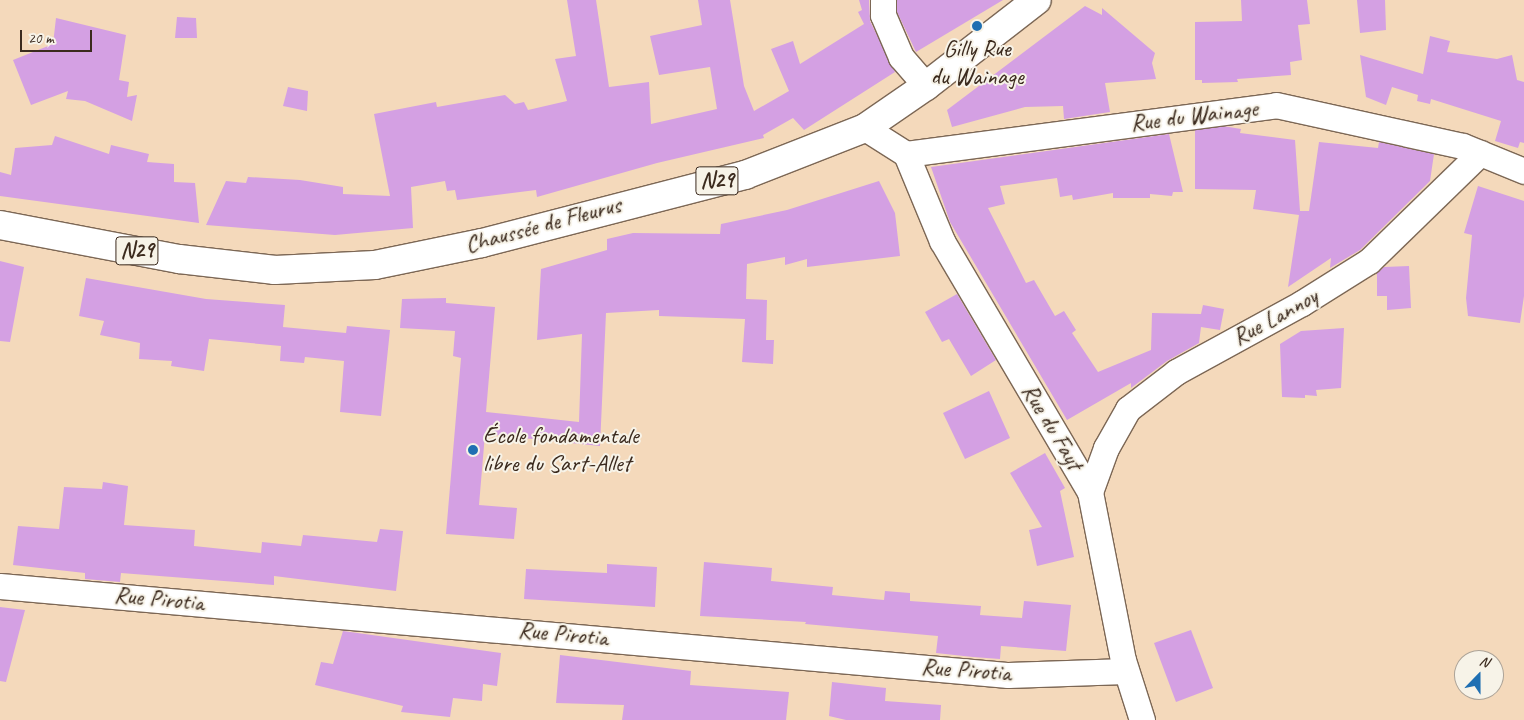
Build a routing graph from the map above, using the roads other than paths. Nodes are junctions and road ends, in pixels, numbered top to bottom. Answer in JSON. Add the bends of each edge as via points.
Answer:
{"nodes":[{"id":1,"x":883,"y":0,"type":"edge"},
{"id":2,"x":1037,"y":0,"type":"edge"},
{"id":3,"x":926,"y":86,"type":"junction"},
{"id":4,"x":865,"y":128,"type":"junction"},
{"id":5,"x":1480,"y":153,"type":"junction"},
{"id":6,"x":906,"y":154,"type":"junction"},
{"id":7,"x":1524,"y":171,"type":"edge"},
{"id":8,"x":0,"y":225,"type":"edge"},
{"id":9,"x":1090,"y":492,"type":"junction"},
{"id":10,"x":0,"y":586,"type":"edge"},
{"id":11,"x":1126,"y":671,"type":"junction"},
{"id":12,"x":1142,"y":720,"type":"edge"}],
"edges":[{"from":1,"to":3,"type":"street","via":[[884,15],[901,57]]},
{"from":2,"to":3,"type":"main road","name":"Chaussée de Fleurus","number":"N29"},
{"from":3,"to":4,"type":"main road","name":"Chaussée de Fleurus","number":"N29"},
{"from":4,"to":6,"type":"street"},
{"from":4,"to":8,"type":"main road","name":"Chaussée de Fleurus","number":"N29","via":[[745,174],[482,243],[375,265],[275,270],[179,259]]},
{"from":5,"to":6,"type":"street","name":"Rue du Wainage","via":[[1463,146],[1276,105]]},
{"from":5,"to":7,"type":"street","name":"Rue du Wainage"},
{"from":5,"to":9,"type":"street","name":"Rue Lannoy","via":[[1369,261],[1302,303],[1176,372],[1128,409],[1106,448]]},
{"from":6,"to":9,"type":"street","name":"Rue du Fayt","via":[[942,241]]},
{"from":9,"to":11,"type":"street","name":"Rue du Fayt"},
{"from":10,"to":11,"type":"street","name":"Rue Pirotia","via":[[1008,675]]},
{"from":11,"to":12,"type":"street","name":"Rue du Fayt"}]}
